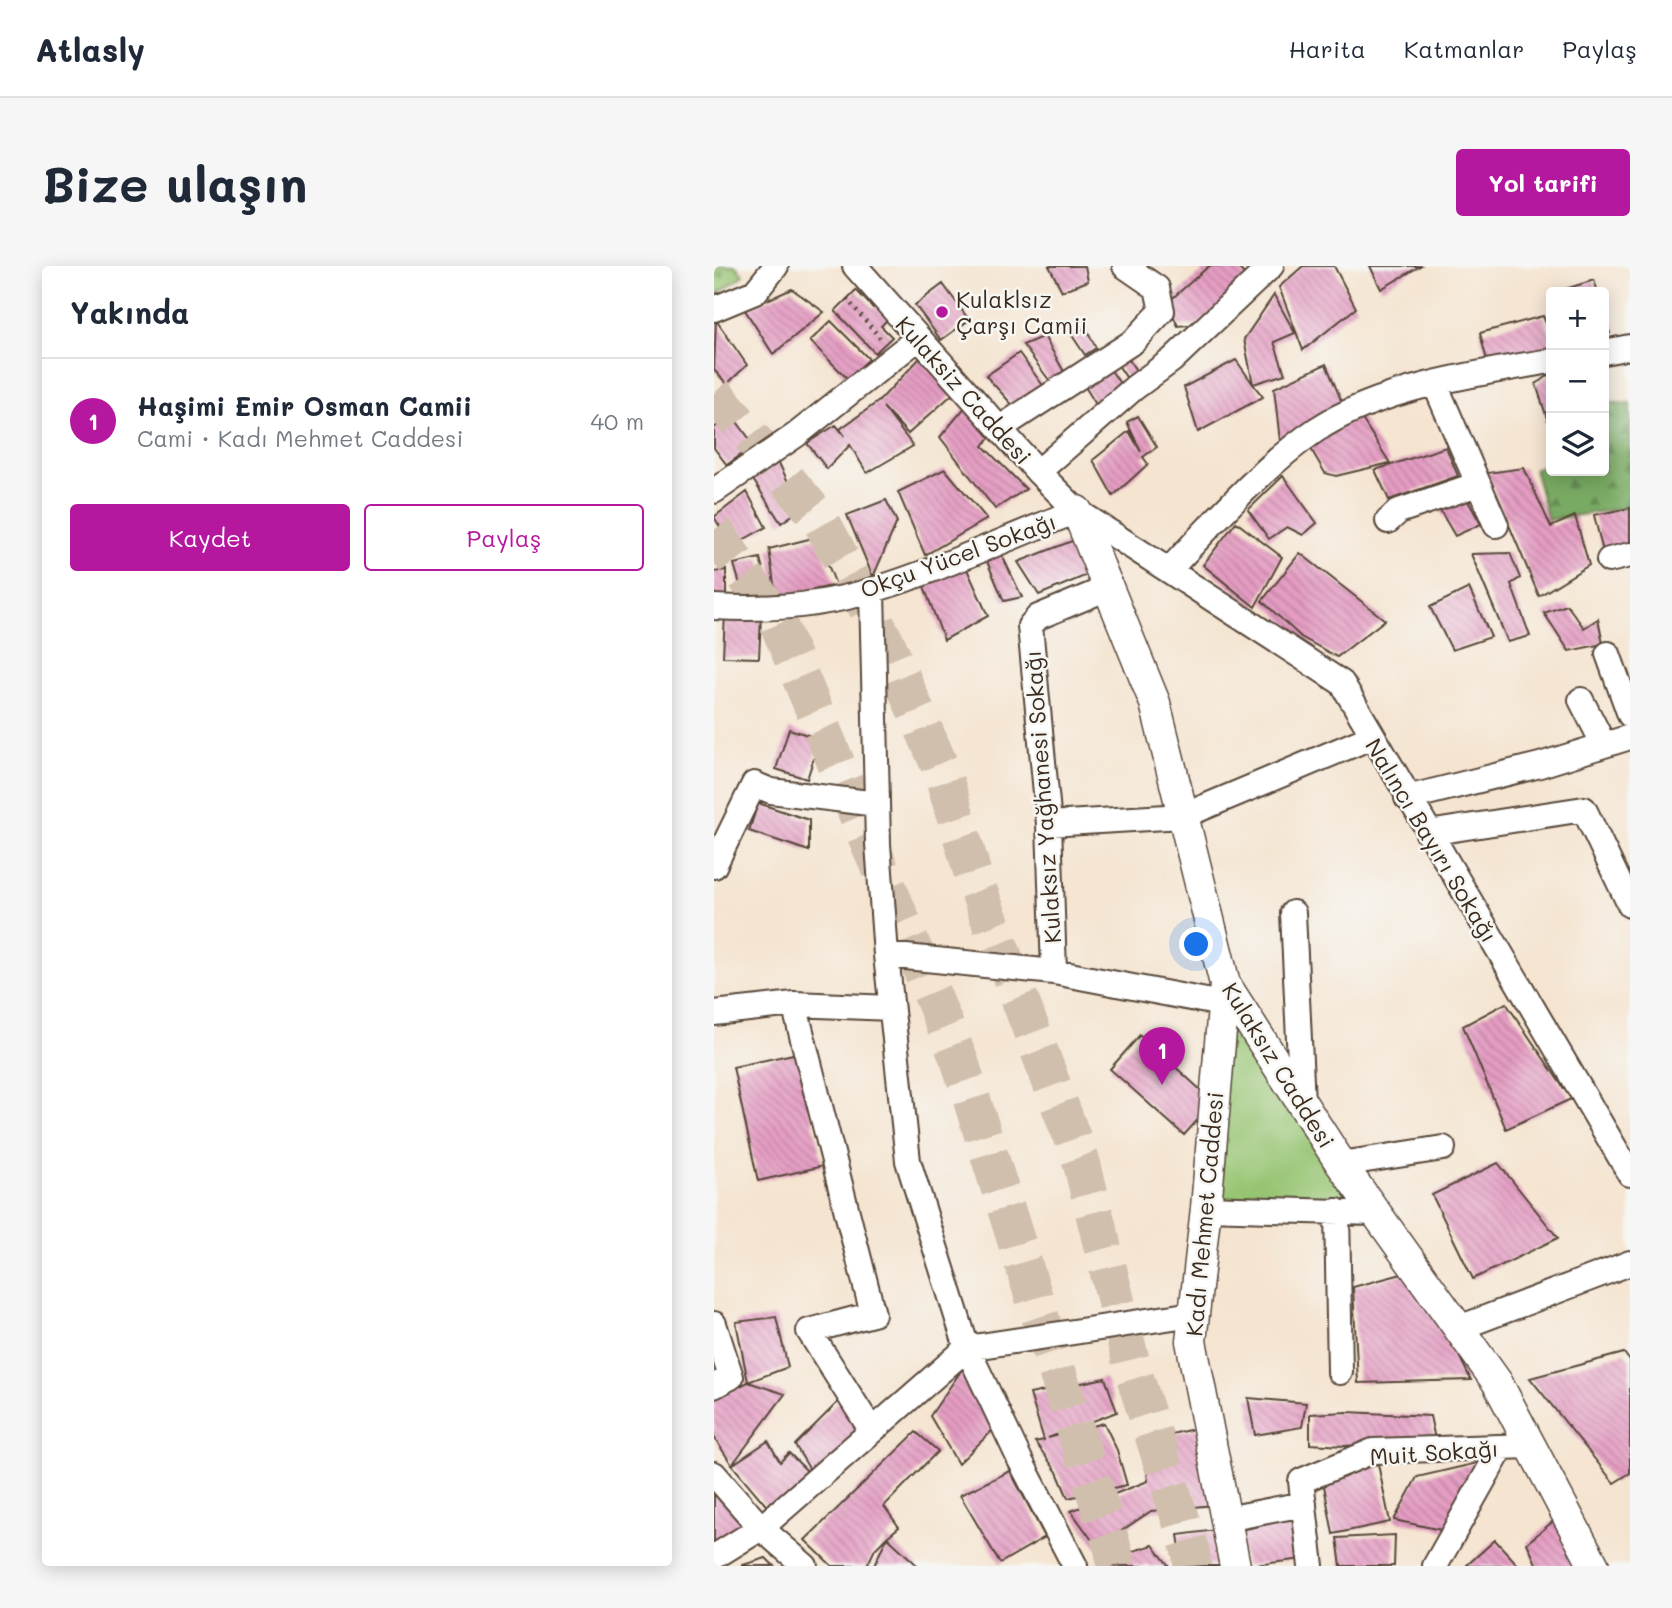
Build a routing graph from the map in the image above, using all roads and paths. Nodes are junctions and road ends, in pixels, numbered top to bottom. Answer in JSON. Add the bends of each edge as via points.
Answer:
{"nodes":[{"id":1,"x":776,"y":266,"type":"edge"},
{"id":2,"x":855,"y":266,"type":"edge"},
{"id":3,"x":1125,"y":266,"type":"edge"},
{"id":4,"x":1266,"y":269,"type":"edge"},
{"id":5,"x":847,"y":299,"type":"dead end"},
{"id":6,"x":714,"y":309,"type":"edge"},
{"id":7,"x":917,"y":339,"type":"junction"},
{"id":8,"x":1630,"y":347,"type":"edge"},
{"id":9,"x":1609,"y":351,"type":"edge"},
{"id":10,"x":895,"y":356,"type":"junction"},
{"id":11,"x":1546,"y":362,"type":"edge"},
{"id":12,"x":1435,"y":384,"type":"junction"},
{"id":13,"x":1000,"y":428,"type":"junction"},
{"id":14,"x":1038,"y":472,"type":"junction"},
{"id":15,"x":1478,"y":484,"type":"junction"},
{"id":16,"x":714,"y":491,"type":"edge"},
{"id":17,"x":1077,"y":511,"type":"junction"},
{"id":18,"x":1388,"y":521,"type":"dead end"},
{"id":19,"x":1496,"y":525,"type":"dead end"},
{"id":20,"x":1127,"y":544,"type":"junction"},
{"id":21,"x":1168,"y":570,"type":"junction"},
{"id":22,"x":1105,"y":580,"type":"junction"},
{"id":23,"x":872,"y":591,"type":"junction"},
{"id":24,"x":714,"y":607,"type":"edge"},
{"id":25,"x":1608,"y":654,"type":"dead end"},
{"id":26,"x":1581,"y":700,"type":"dead end"},
{"id":27,"x":1630,"y":715,"type":"edge"},
{"id":28,"x":1371,"y":737,"type":"junction"},
{"id":29,"x":1630,"y":737,"type":"edge"},
{"id":30,"x":1604,"y":745,"type":"junction"},
{"id":31,"x":1407,"y":798,"type":"junction"},
{"id":32,"x":877,"y":804,"type":"junction"},
{"id":33,"x":1183,"y":817,"type":"junction"},
{"id":34,"x":1049,"y":824,"type":"junction"},
{"id":35,"x":1428,"y":834,"type":"junction"},
{"id":36,"x":714,"y":866,"type":"edge"},
{"id":37,"x":1630,"y":905,"type":"edge"},
{"id":38,"x":1293,"y":912,"type":"dead end"},
{"id":39,"x":886,"y":955,"type":"junction"},
{"id":40,"x":1054,"y":972,"type":"junction"},
{"id":41,"x":1224,"y":994,"type":"junction"},
{"id":42,"x":794,"y":1004,"type":"junction"},
{"id":43,"x":891,"y":1008,"type":"junction"},
{"id":44,"x":714,"y":1013,"type":"edge"},
{"id":45,"x":1301,"y":1103,"type":"junction"},
{"id":46,"x":1443,"y":1148,"type":"dead end"},
{"id":47,"x":1341,"y":1164,"type":"junction"},
{"id":48,"x":1630,"y":1174,"type":"edge"},
{"id":49,"x":1206,"y":1208,"type":"junction"},
{"id":50,"x":1337,"y":1211,"type":"junction"},
{"id":51,"x":1376,"y":1213,"type":"junction"},
{"id":52,"x":1630,"y":1263,"type":"edge"},
{"id":53,"x":1193,"y":1314,"type":"junction"},
{"id":54,"x":714,"y":1324,"type":"edge"},
{"id":55,"x":1459,"y":1328,"type":"junction"},
{"id":56,"x":967,"y":1348,"type":"junction"},
{"id":57,"x":1340,"y":1372,"type":"dead end"},
{"id":58,"x":714,"y":1386,"type":"edge"},
{"id":59,"x":872,"y":1431,"type":"junction"},
{"id":60,"x":1516,"y":1446,"type":"junction"},
{"id":61,"x":714,"y":1474,"type":"edge"},
{"id":62,"x":1304,"y":1504,"type":"junction"},
{"id":63,"x":1226,"y":1519,"type":"junction"},
{"id":64,"x":761,"y":1528,"type":"junction"},
{"id":65,"x":714,"y":1557,"type":"edge"},
{"id":66,"x":805,"y":1566,"type":"edge"},
{"id":67,"x":1075,"y":1566,"type":"edge"},
{"id":68,"x":1236,"y":1566,"type":"edge"},
{"id":69,"x":1311,"y":1566,"type":"edge"},
{"id":70,"x":1435,"y":1566,"type":"edge"},
{"id":71,"x":1594,"y":1566,"type":"edge"}],
"edges":[{"from":1,"to":6,"type":"street","via":[[755,292]]},
{"from":2,"to":7,"type":"street","name":"Kulaksiz Caddesi"},
{"from":3,"to":13,"type":"street","via":[[1157,288],[1162,311],[1135,341]]},
{"from":4,"to":14,"type":"street","via":[[1172,360]]},
{"from":5,"to":10,"type":"path"},
{"from":7,"to":10,"type":"street"},
{"from":7,"to":13,"type":"street","name":"Kulaksiz Caddesi"},
{"from":8,"to":9,"type":"street"},
{"from":10,"to":16,"type":"street","via":[[796,435]]},
{"from":11,"to":12,"type":"street"},
{"from":12,"to":15,"type":"street"},
{"from":12,"to":21,"type":"street","via":[[1363,407],[1316,430],[1225,509]]},
{"from":13,"to":14,"type":"street","name":"Kulaksiz Caddesi"},
{"from":14,"to":17,"type":"street","name":"Kulaksiz Caddesi"},
{"from":15,"to":18,"type":"street","via":[[1399,512]]},
{"from":15,"to":19,"type":"street"},
{"from":17,"to":20,"type":"street","name":"Kulaksiz Caddesi"},
{"from":17,"to":22,"type":"street","name":"Kulaksız Caddesi"},
{"from":17,"to":23,"type":"street","name":"Okçu Yücel Sokağı"},
{"from":20,"to":21,"type":"street","name":"Nalıncı Bayırı Sokağı"},
{"from":20,"to":22,"type":"street"},
{"from":21,"to":28,"type":"street","name":"Nalıncı Bayırı Sokağı","via":[[1342,683]]},
{"from":22,"to":33,"type":"street","name":"Kulaksız Caddesi","via":[[1155,703]]},
{"from":22,"to":34,"type":"street","name":"Kulaksız Yağhanesi Sokağı","via":[[1030,626]]},
{"from":23,"to":24,"type":"street","name":"Okçu Yücel Sokağı","via":[[810,604]]},
{"from":23,"to":32,"type":"street"},
{"from":25,"to":27,"type":"street"},
{"from":26,"to":30,"type":"street"},
{"from":28,"to":31,"type":"street","name":"Nalıncı Bayırı Sokağı"},
{"from":28,"to":33,"type":"street"},
{"from":29,"to":30,"type":"street"},
{"from":30,"to":31,"type":"street"},
{"from":31,"to":35,"type":"street","name":"Nalıncı Bayırı Sokağı"},
{"from":32,"to":36,"type":"street","via":[[771,791],[754,784]]},
{"from":32,"to":39,"type":"street"},
{"from":33,"to":34,"type":"street"},
{"from":33,"to":41,"type":"street","name":"Kulaksız Caddesi"},
{"from":34,"to":40,"type":"street","name":"Kulaksız Yağhanesi Sokağı"},
{"from":35,"to":37,"type":"street","via":[[1584,808]]},
{"from":35,"to":48,"type":"street","name":"Nalıncı Bayırı Sokağı"},
{"from":38,"to":45,"type":"street"},
{"from":39,"to":40,"type":"street"},
{"from":39,"to":43,"type":"street"},
{"from":40,"to":41,"type":"street"},
{"from":41,"to":45,"type":"street","name":"Kulaksız Caddesi"},
{"from":41,"to":49,"type":"street","name":"Kadı Mehmet Caddesi"},
{"from":42,"to":43,"type":"street"},
{"from":42,"to":44,"type":"street"},
{"from":42,"to":59,"type":"street","via":[[873,1314],[809,1331]]},
{"from":43,"to":56,"type":"street","via":[[908,1161]]},
{"from":45,"to":47,"type":"street","name":"Kulaksız Caddesi"},
{"from":46,"to":47,"type":"street"},
{"from":47,"to":51,"type":"street","name":"Kulaksız Caddesi"},
{"from":49,"to":50,"type":"street"},
{"from":49,"to":53,"type":"street","name":"Kadı Mehmet Caddesi"},
{"from":50,"to":51,"type":"street"},
{"from":50,"to":57,"type":"street"},
{"from":51,"to":55,"type":"street","name":"Kulaksız Caddesi"},
{"from":52,"to":55,"type":"street"},
{"from":53,"to":56,"type":"street"},
{"from":53,"to":63,"type":"street","name":"Kadı Mehmet Caddesi","via":[[1191,1341]]},
{"from":54,"to":58,"type":"street","via":[[731,1377]]},
{"from":55,"to":60,"type":"street","name":"Kulaksız Caddesi","via":[[1497,1382]]},
{"from":56,"to":59,"type":"street"},
{"from":56,"to":67,"type":"street"},
{"from":59,"to":64,"type":"street"},
{"from":60,"to":62,"type":"street","name":"Muit Sokağı","via":[[1373,1451],[1301,1480]]},
{"from":60,"to":70,"type":"street"},
{"from":60,"to":71,"type":"street","name":"Kulaksız Caddesi"},
{"from":61,"to":64,"type":"street"},
{"from":62,"to":63,"type":"street"},
{"from":62,"to":69,"type":"street","name":"Muit Sokağı"},
{"from":63,"to":68,"type":"street","name":"Kadı Mehmet Caddesi"},
{"from":64,"to":65,"type":"street"},
{"from":64,"to":66,"type":"street"}]}
